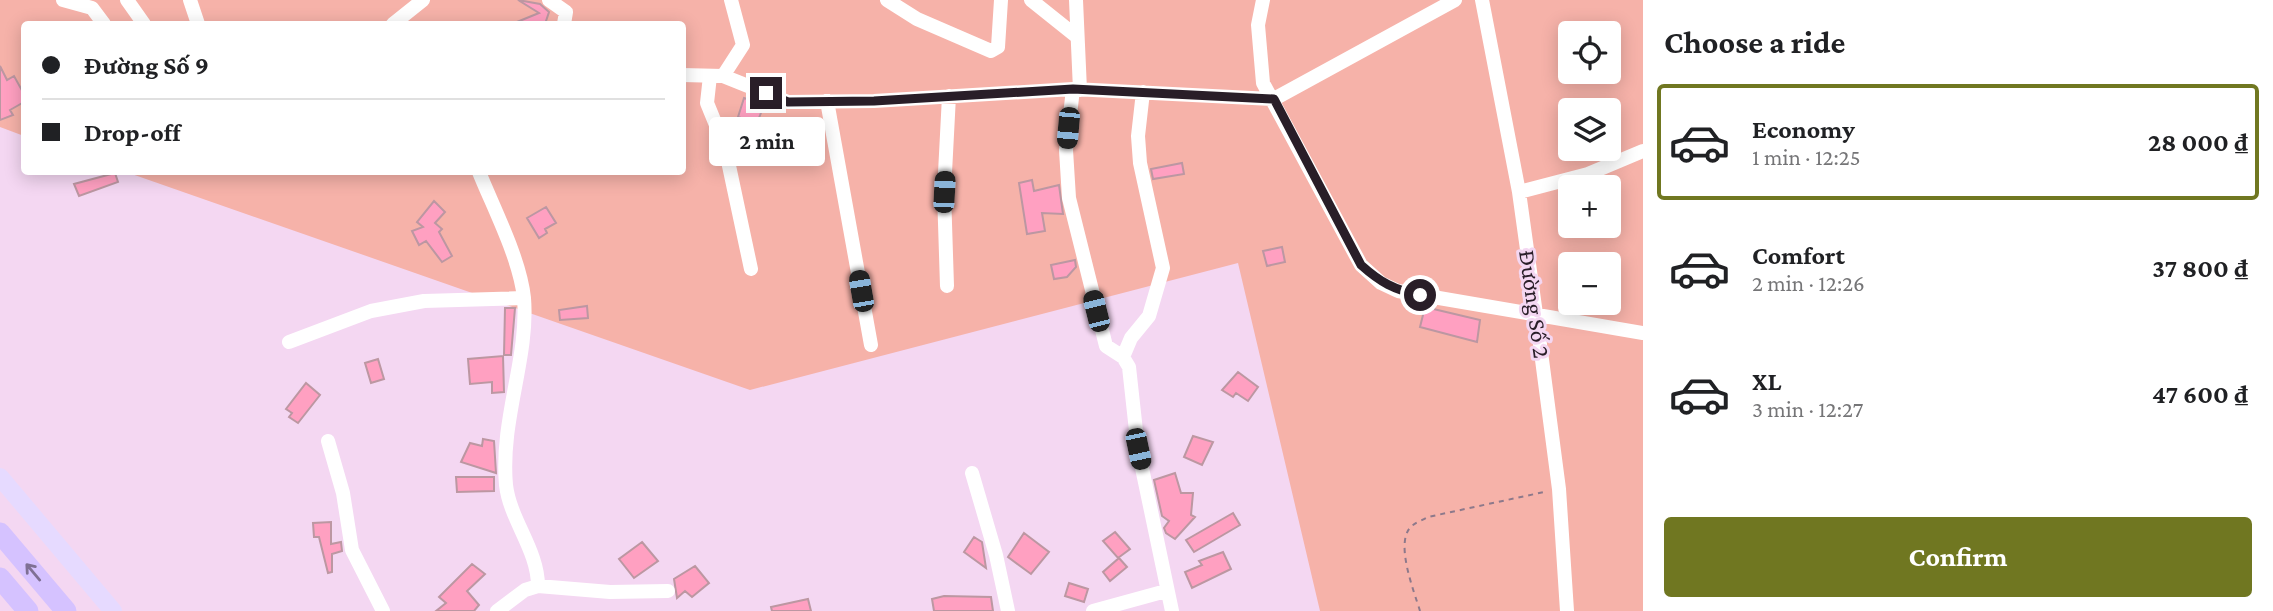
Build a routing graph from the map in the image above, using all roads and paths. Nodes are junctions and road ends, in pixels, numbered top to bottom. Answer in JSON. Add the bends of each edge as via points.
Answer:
{"nodes":[{"id":1,"x":63,"y":0,"type":"edge"},
{"id":2,"x":127,"y":0,"type":"edge"},
{"id":3,"x":190,"y":0,"type":"edge"},
{"id":4,"x":423,"y":0,"type":"edge"},
{"id":5,"x":549,"y":0,"type":"edge"},
{"id":6,"x":731,"y":0,"type":"edge"},
{"id":7,"x":887,"y":0,"type":"edge"},
{"id":8,"x":1001,"y":0,"type":"edge"},
{"id":9,"x":1031,"y":0,"type":"edge"},
{"id":10,"x":1076,"y":0,"type":"edge"},
{"id":11,"x":1262,"y":0,"type":"edge"},
{"id":12,"x":1455,"y":0,"type":"edge"},
{"id":13,"x":1482,"y":0,"type":"edge"},
{"id":14,"x":102,"y":21,"type":"edge"},
{"id":15,"x":142,"y":21,"type":"edge"},
{"id":16,"x":197,"y":21,"type":"edge"},
{"id":17,"x":397,"y":21,"type":"edge"},
{"id":18,"x":564,"y":21,"type":"edge"},
{"id":19,"x":1076,"y":36,"type":"junction"},
{"id":20,"x":686,"y":75,"type":"edge"},
{"id":21,"x":717,"y":76,"type":"junction"},
{"id":22,"x":1077,"y":89,"type":"junction"},
{"id":23,"x":1143,"y":92,"type":"junction"},
{"id":24,"x":949,"y":96,"type":"junction"},
{"id":25,"x":1274,"y":99,"type":"junction"},
{"id":26,"x":827,"y":101,"type":"junction"},
{"id":27,"x":1643,"y":151,"type":"edge"},
{"id":28,"x":481,"y":175,"type":"edge"},
{"id":29,"x":1519,"y":192,"type":"junction"},
{"id":30,"x":751,"y":270,"type":"dead end"},
{"id":31,"x":947,"y":286,"type":"dead end"},
{"id":32,"x":524,"y":298,"type":"junction"},
{"id":33,"x":1536,"y":314,"type":"junction"},
{"id":34,"x":1643,"y":333,"type":"edge"},
{"id":35,"x":289,"y":342,"type":"dead end"},
{"id":36,"x":871,"y":345,"type":"dead end"},
{"id":37,"x":1123,"y":357,"type":"junction"},
{"id":38,"x":328,"y":441,"type":"dead end"},
{"id":39,"x":972,"y":473,"type":"dead end"},
{"id":40,"x":0,"y":477,"type":"edge"},
{"id":41,"x":1559,"y":489,"type":"junction"},
{"id":42,"x":0,"y":533,"type":"edge"},
{"id":43,"x":0,"y":578,"type":"edge"},
{"id":44,"x":538,"y":586,"type":"junction"},
{"id":45,"x":668,"y":591,"type":"dead end"},
{"id":46,"x":1166,"y":591,"type":"junction"},
{"id":47,"x":28,"y":611,"type":"edge"},
{"id":48,"x":66,"y":611,"type":"edge"},
{"id":49,"x":113,"y":611,"type":"edge"},
{"id":50,"x":383,"y":611,"type":"edge"},
{"id":51,"x":496,"y":611,"type":"edge"},
{"id":52,"x":1007,"y":611,"type":"edge"},
{"id":53,"x":1093,"y":611,"type":"edge"},
{"id":54,"x":1172,"y":611,"type":"edge"},
{"id":55,"x":1420,"y":611,"type":"edge"},
{"id":56,"x":1567,"y":611,"type":"edge"}],
"edges":[{"from":1,"to":14,"type":"street","via":[[92,8]]},
{"from":2,"to":15,"type":"street"},
{"from":3,"to":16,"type":"street"},
{"from":4,"to":17,"type":"street"},
{"from":5,"to":18,"type":"street","via":[[566,12]]},
{"from":6,"to":21,"type":"street","via":[[743,45]]},
{"from":7,"to":8,"type":"street","via":[[916,19],[991,51],[1000,39]]},
{"from":9,"to":19,"type":"street"},
{"from":10,"to":19,"type":"street"},
{"from":11,"to":25,"type":"street","via":[[1258,25],[1263,83]]},
{"from":12,"to":25,"type":"street"},
{"from":13,"to":29,"type":"street","name":"Đường Số 2"},
{"from":19,"to":22,"type":"street"},
{"from":20,"to":21,"type":"street"},
{"from":21,"to":26,"type":"street","via":[[788,102]]},
{"from":21,"to":30,"type":"street","via":[[706,91],[707,103],[725,147]]},
{"from":22,"to":23,"type":"street"},
{"from":22,"to":24,"type":"street"},
{"from":22,"to":37,"type":"street","via":[[1066,150],[1069,198],[1105,346]]},
{"from":23,"to":25,"type":"street"},
{"from":23,"to":37,"type":"street","via":[[1140,163],[1163,268],[1149,316]]},
{"from":24,"to":26,"type":"street"},
{"from":24,"to":31,"type":"street","via":[[944,192]]},
{"from":25,"to":33,"type":"street","via":[[1361,265],[1381,283],[1398,291]]},
{"from":26,"to":36,"type":"street"},
{"from":27,"to":29,"type":"street","via":[[1588,174]]},
{"from":28,"to":32,"type":"street"},
{"from":29,"to":33,"type":"street","name":"Đường Số 2"},
{"from":32,"to":35,"type":"street","via":[[424,301],[371,311]]},
{"from":32,"to":44,"type":"street","via":[[506,426],[506,481]]},
{"from":33,"to":34,"type":"street"},
{"from":33,"to":41,"type":"street","name":"Đường Số 2"},
{"from":37,"to":46,"type":"street","via":[[1129,367],[1138,449]]},
{"from":38,"to":50,"type":"street","via":[[344,493],[352,550]]},
{"from":39,"to":52,"type":"street"},
{"from":40,"to":49,"type":"main road"},
{"from":41,"to":55,"type":"path","via":[[1428,517],[1411,526],[1404,549]]},
{"from":41,"to":56,"type":"street","name":"Đường Số 2"},
{"from":48,"to":42,"type":"highway","one_way":true},
{"from":43,"to":47,"type":"highway"},
{"from":44,"to":45,"type":"street"},
{"from":44,"to":51,"type":"street"},
{"from":46,"to":53,"type":"street"},
{"from":46,"to":54,"type":"street"}]}
